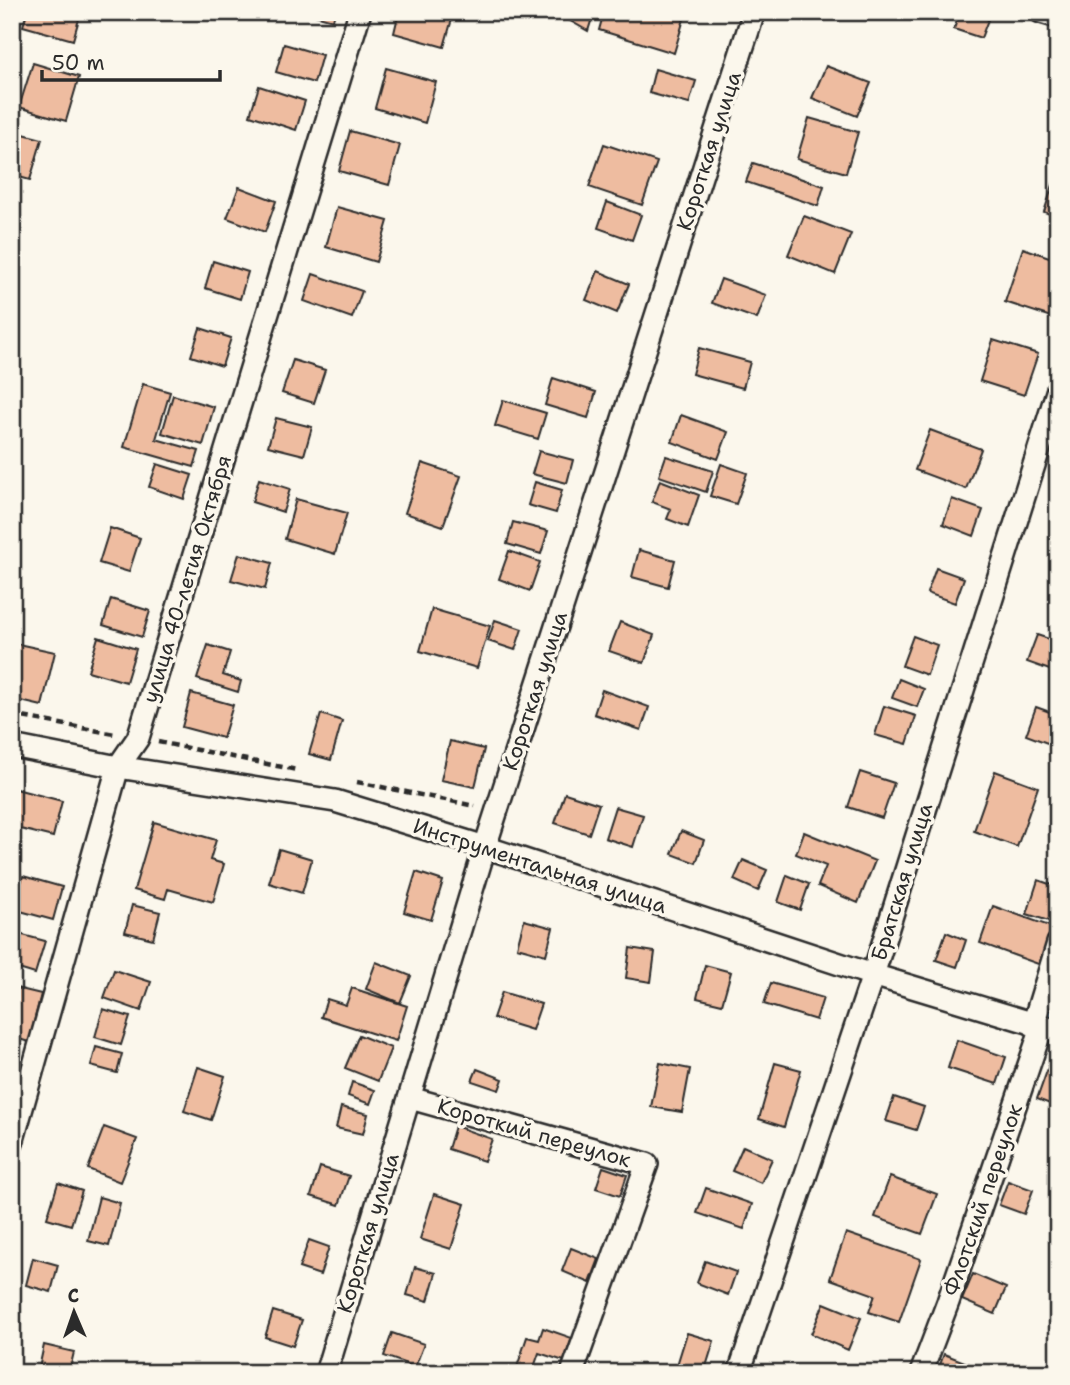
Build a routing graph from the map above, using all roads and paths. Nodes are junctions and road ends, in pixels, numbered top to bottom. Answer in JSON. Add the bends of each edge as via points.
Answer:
{"nodes":[{"id":1,"x":360,"y":12,"type":"edge"},
{"id":2,"x":754,"y":12,"type":"edge"},
{"id":3,"x":1041,"y":12,"type":"edge"},
{"id":4,"x":1058,"y":18,"type":"edge"},
{"id":5,"x":1058,"y":389,"type":"edge"},
{"id":6,"x":12,"y":715,"type":"edge"},
{"id":7,"x":138,"y":738,"type":"junction"},
{"id":8,"x":12,"y":746,"type":"edge"},
{"id":9,"x":118,"y":767,"type":"junction"},
{"id":10,"x":308,"y":772,"type":"dead end"},
{"id":11,"x":349,"y":781,"type":"dead end"},
{"id":12,"x":497,"y":811,"type":"junction"},
{"id":13,"x":485,"y":847,"type":"junction"},
{"id":14,"x":1058,"y":943,"type":"edge"},
{"id":15,"x":873,"y":975,"type":"junction"},
{"id":16,"x":1044,"y":1028,"type":"edge"},
{"id":17,"x":410,"y":1098,"type":"junction"},
{"id":18,"x":12,"y":1143,"type":"edge"},
{"id":19,"x":326,"y":1373,"type":"edge"},
{"id":20,"x":572,"y":1373,"type":"edge"},
{"id":21,"x":739,"y":1373,"type":"edge"},
{"id":22,"x":921,"y":1373,"type":"edge"}],
"edges":[{"from":1,"to":7,"type":"street","name":"улица 40-летия Октября"},
{"from":2,"to":12,"type":"street","name":"Короткая улица"},
{"from":3,"to":4,"type":"street"},
{"from":5,"to":15,"type":"street","name":"Братская улица"},
{"from":6,"to":7,"type":"path"},
{"from":7,"to":9,"type":"street","name":"улица 40-летия Октября"},
{"from":7,"to":10,"type":"path"},
{"from":8,"to":9,"type":"street","name":"Инструментальная улица"},
{"from":9,"to":13,"type":"street","name":"Инструментальная улица","via":[[335,801]]},
{"from":9,"to":18,"type":"street","name":"улица 40-летия Октября"},
{"from":11,"to":12,"type":"path"},
{"from":12,"to":13,"type":"street","name":"Короткая улица"},
{"from":13,"to":15,"type":"street","name":"Инструментальная улица"},
{"from":13,"to":17,"type":"street","name":"Короткая улица"},
{"from":14,"to":16,"type":"street","name":"Флотский переулок"},
{"from":15,"to":16,"type":"street","name":"Инструментальная улица"},
{"from":15,"to":21,"type":"street","name":"Братская улица"},
{"from":16,"to":22,"type":"street","name":"Флотский переулок"},
{"from":17,"to":19,"type":"street","name":"Короткая улица"},
{"from":17,"to":20,"type":"street","name":"Короткий переулок","via":[[647,1164]]}]}
